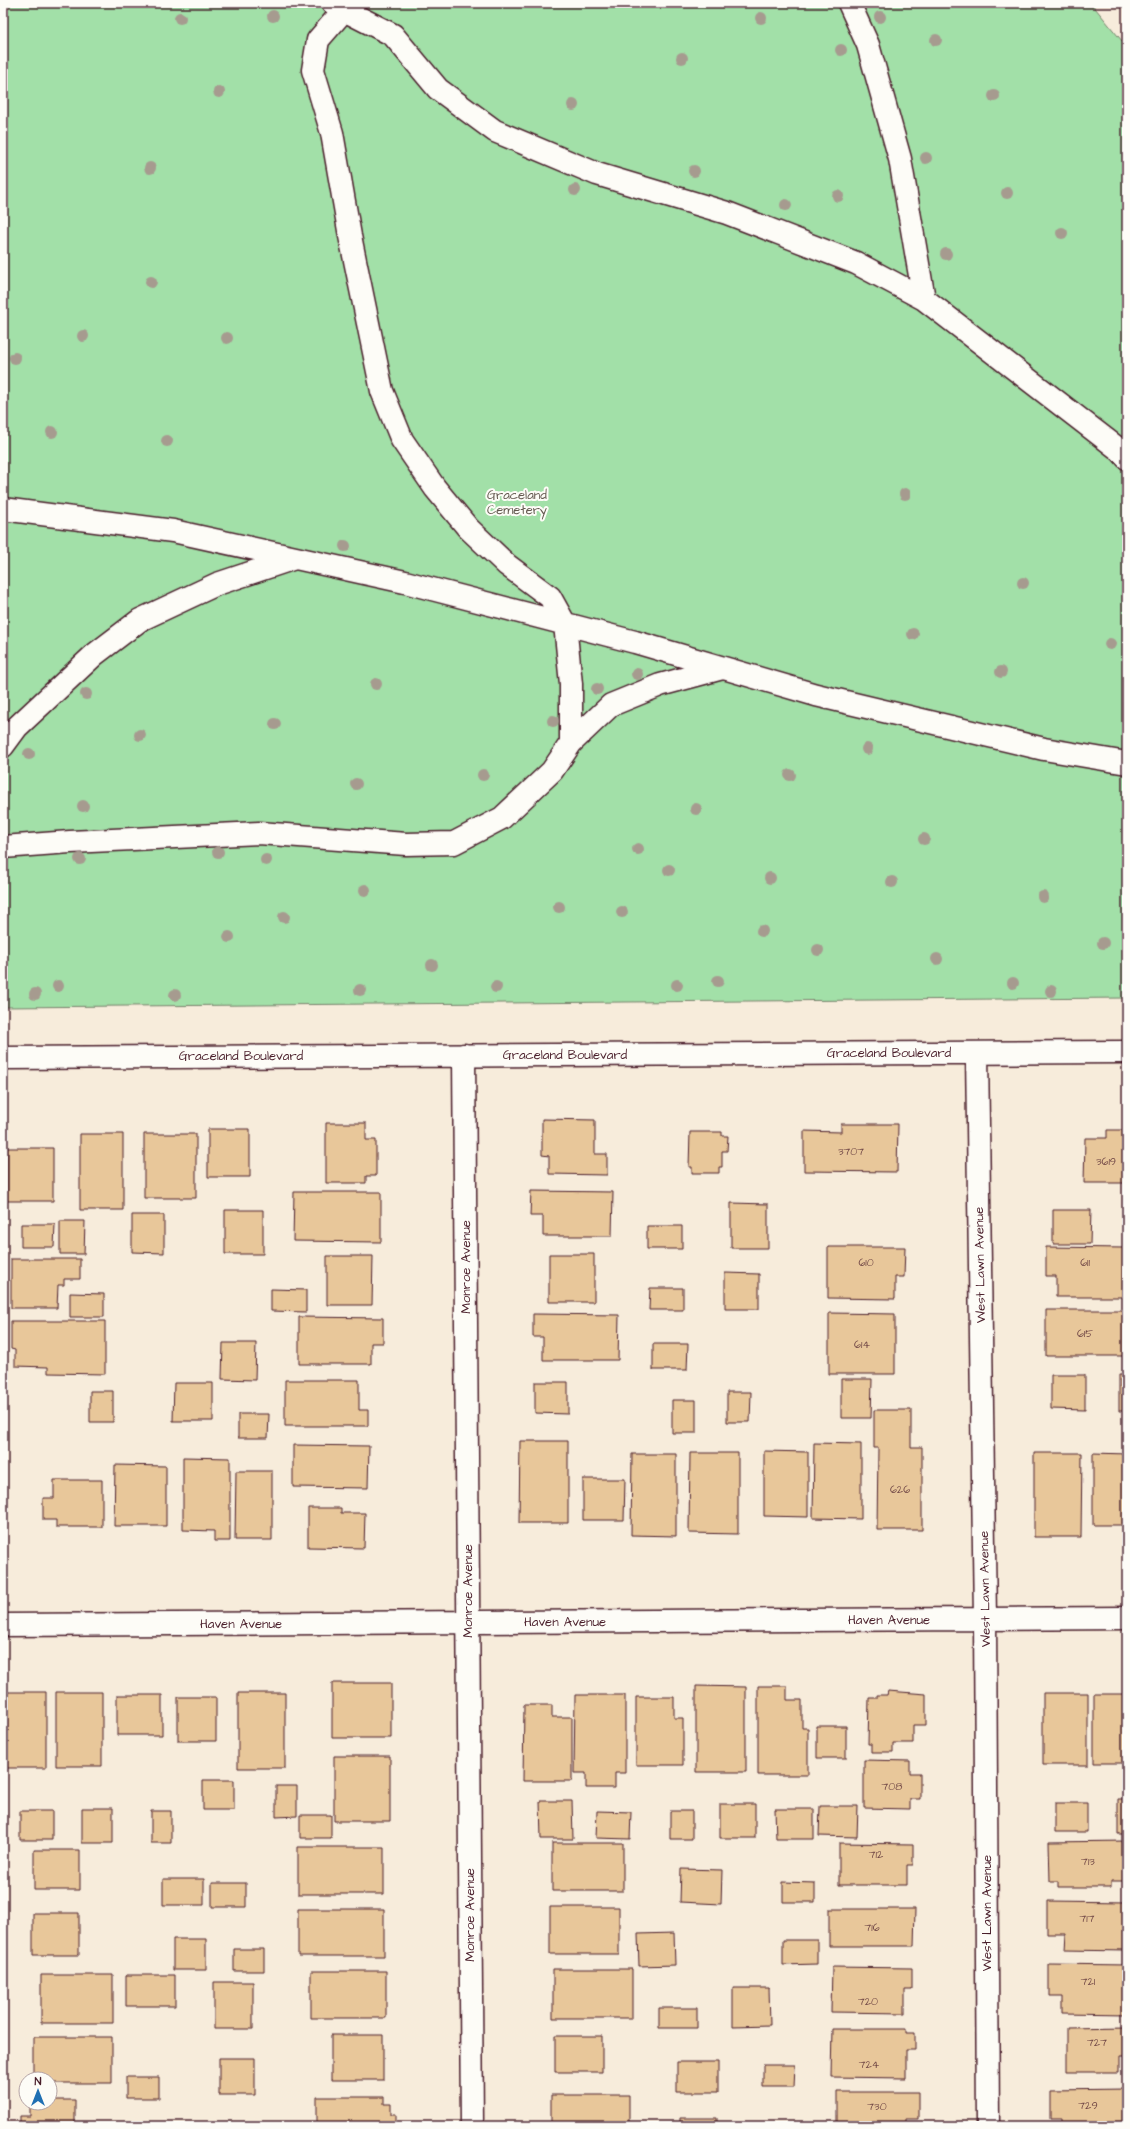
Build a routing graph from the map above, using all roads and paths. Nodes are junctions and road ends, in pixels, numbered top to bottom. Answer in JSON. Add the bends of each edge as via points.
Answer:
{"nodes":[{"id":1,"x":849,"y":3,"type":"edge"},
{"id":2,"x":341,"y":5,"type":"edge"},
{"id":3,"x":924,"y":299,"type":"junction"},
{"id":4,"x":1127,"y":458,"type":"edge"},
{"id":5,"x":3,"y":509,"type":"edge"},
{"id":6,"x":295,"y":558,"type":"junction"},
{"id":7,"x":566,"y":624,"type":"junction"},
{"id":8,"x":723,"y":668,"type":"junction"},
{"id":9,"x":571,"y":743,"type":"junction"},
{"id":10,"x":3,"y":746,"type":"edge"},
{"id":11,"x":1127,"y":763,"type":"edge"},
{"id":12,"x":3,"y":847,"type":"edge"},
{"id":13,"x":1127,"y":1052,"type":"edge"},
{"id":14,"x":977,"y":1053,"type":"junction"},
{"id":15,"x":464,"y":1055,"type":"junction"},
{"id":16,"x":3,"y":1058,"type":"edge"},
{"id":17,"x":1127,"y":1618,"type":"edge"},
{"id":18,"x":985,"y":1619,"type":"junction"},
{"id":19,"x":468,"y":1622,"type":"junction"},
{"id":20,"x":3,"y":1625,"type":"edge"},
{"id":21,"x":472,"y":2126,"type":"edge"},
{"id":22,"x":988,"y":2126,"type":"edge"}],
"edges":[{"from":1,"to":3,"type":"street","via":[[868,45],[900,159]]},
{"from":2,"to":3,"type":"street","via":[[393,35],[438,89],[495,132],[597,174],[734,216],[856,263]]},
{"from":2,"to":7,"type":"street","via":[[318,40],[314,70],[332,133],[382,391],[402,440],[435,488],[468,528],[507,565],[550,597]]},
{"from":3,"to":4,"type":"street","via":[[1121,450]]},
{"from":5,"to":6,"type":"street","via":[[173,531]]},
{"from":6,"to":7,"type":"street","via":[[405,582]]},
{"from":6,"to":10,"type":"street","via":[[217,584],[140,620],[94,655],[17,728]]},
{"from":7,"to":8,"type":"street"},
{"from":7,"to":9,"type":"street","via":[[571,684]]},
{"from":8,"to":9,"type":"street","via":[[660,685],[611,705]]},
{"from":8,"to":11,"type":"street","via":[[823,697],[1044,748]]},
{"from":9,"to":12,"type":"street","via":[[552,771],[502,818],[454,843],[406,844],[259,833]]},
{"from":13,"to":14,"type":"street","name":"Graceland Boulevard"},
{"from":14,"to":15,"type":"street","name":"Graceland Boulevard"},
{"from":14,"to":18,"type":"street","name":"West Lawn Avenue"},
{"from":15,"to":16,"type":"street","name":"Graceland Boulevard"},
{"from":15,"to":19,"type":"street","name":"Monroe Avenue"},
{"from":17,"to":18,"type":"street","name":"Haven Avenue"},
{"from":18,"to":19,"type":"street","name":"Haven Avenue"},
{"from":18,"to":22,"type":"street","name":"West Lawn Avenue"},
{"from":19,"to":20,"type":"street","name":"Haven Avenue"},
{"from":19,"to":21,"type":"street","name":"Monroe Avenue"}]}
